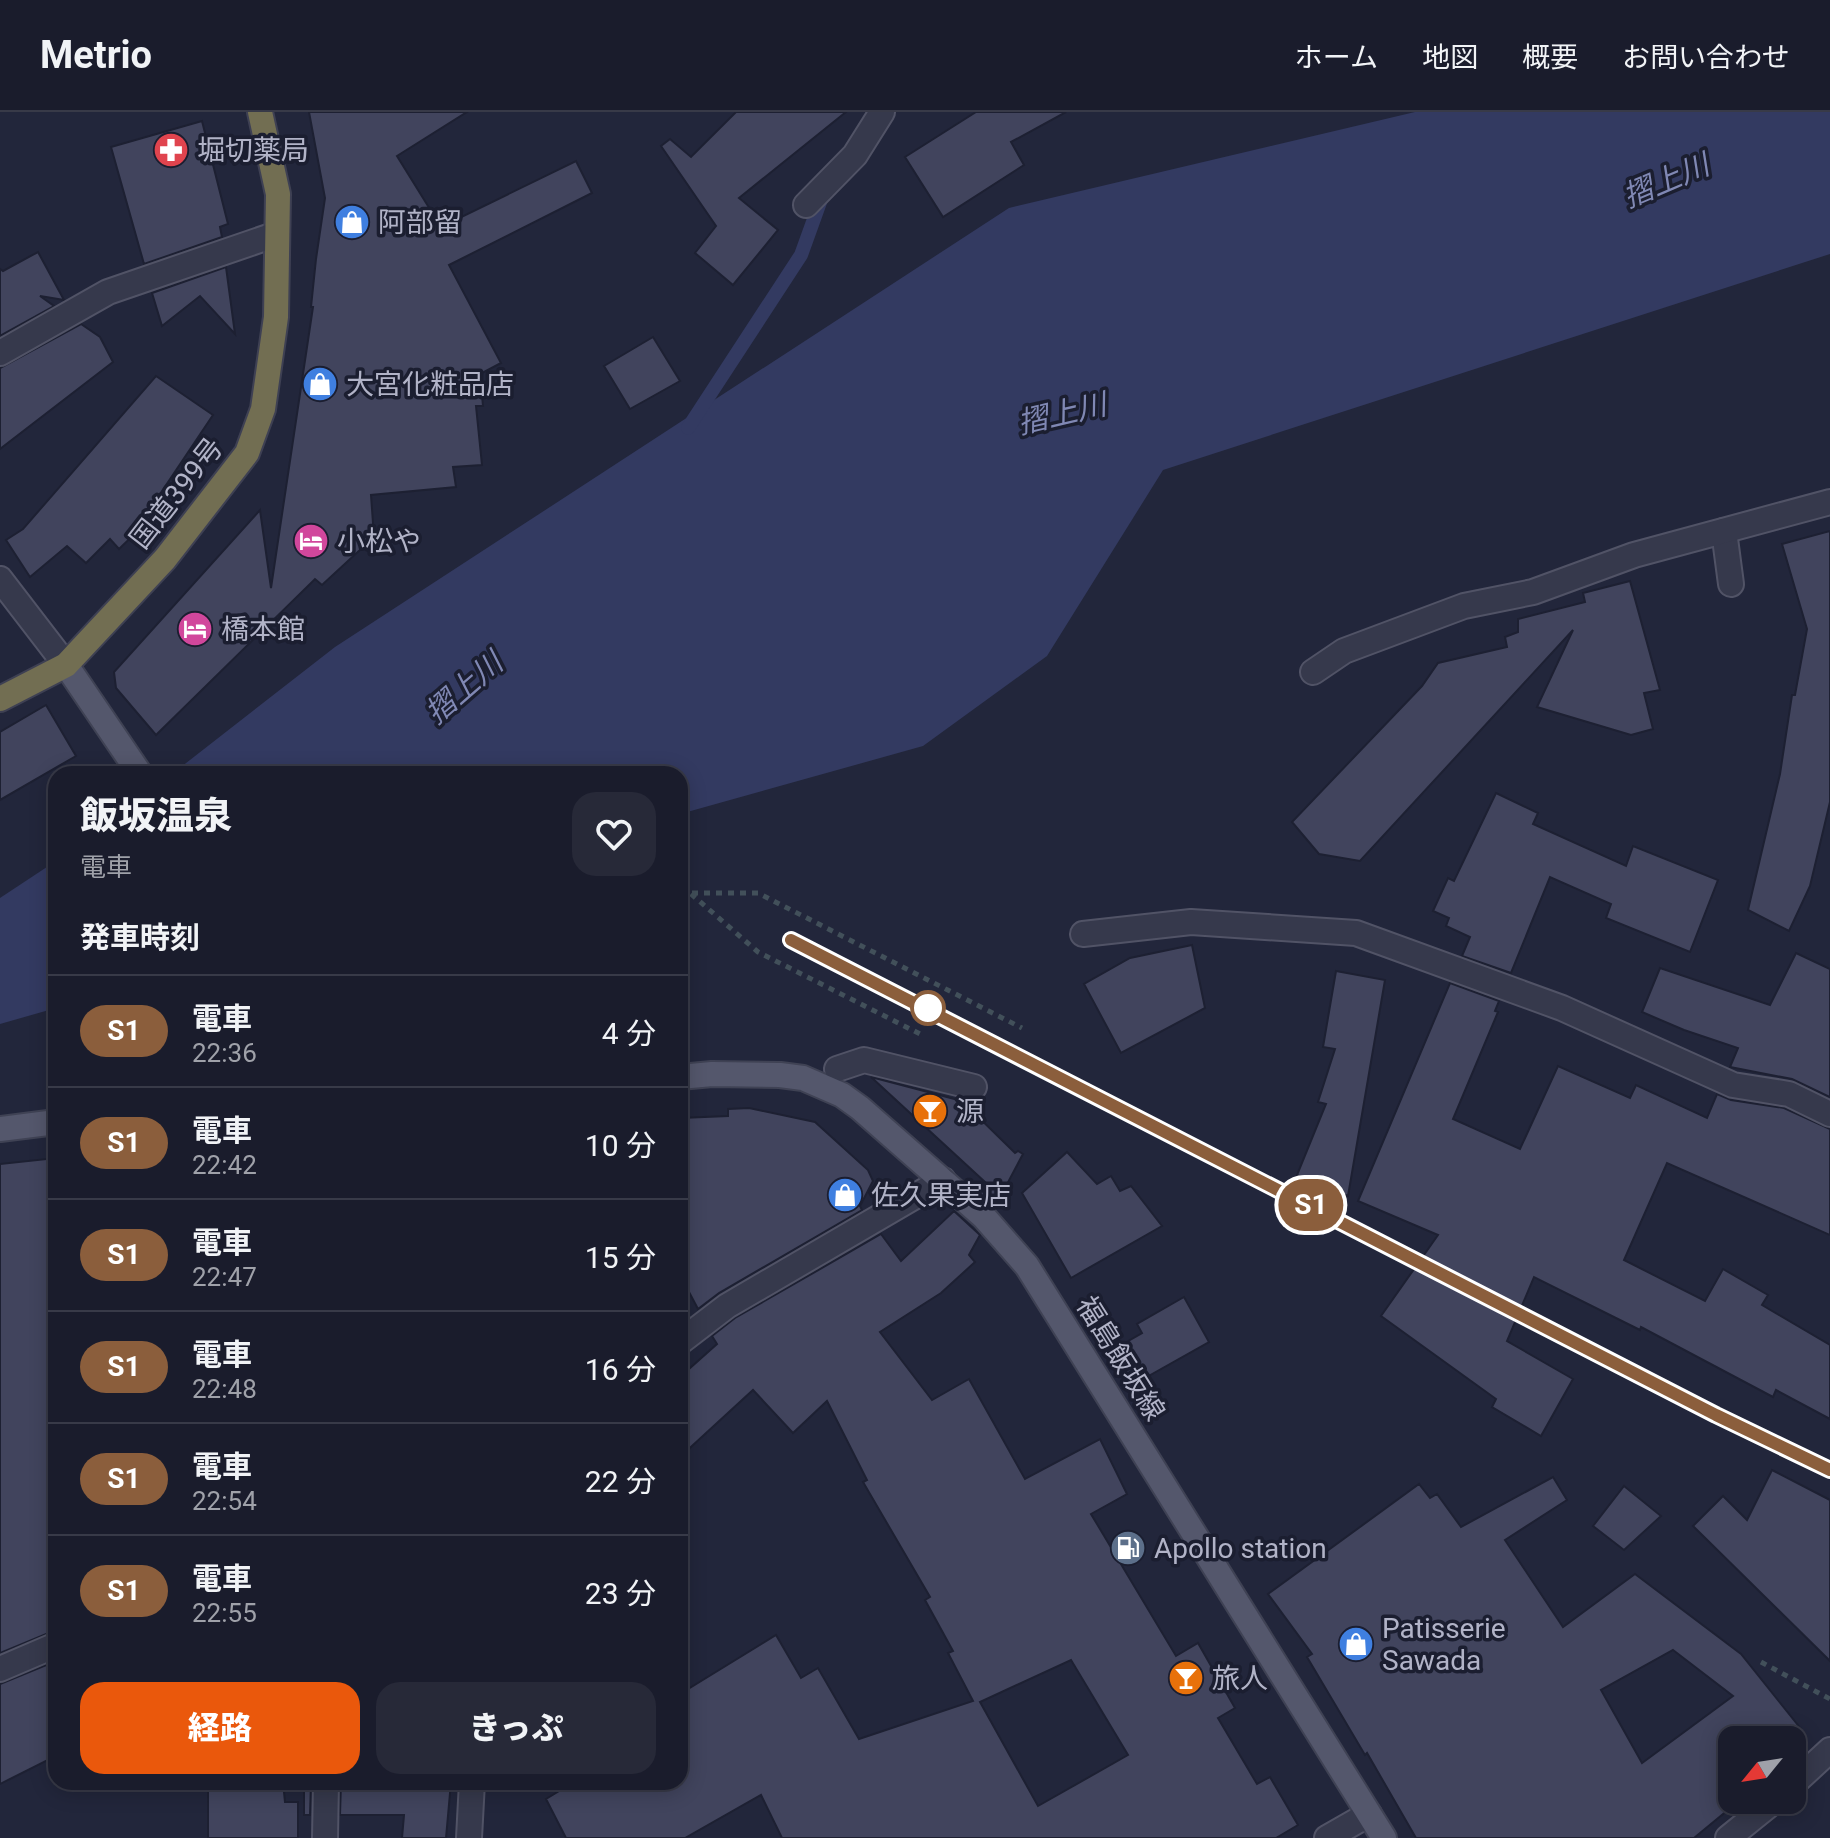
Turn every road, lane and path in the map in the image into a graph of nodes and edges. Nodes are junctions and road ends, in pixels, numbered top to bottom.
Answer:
1 (260, 112) edge
2 (882, 112) edge
3 (806, 205) dead end
4 (277, 234) junction
5 (0, 353) edge
6 (1830, 502) edge
7 (1724, 531) junction
8 (0, 579) edge
9 (1731, 584) dead end
10 (66, 665) junction
11 (1313, 672) dead end
12 (0, 699) edge
13 (135, 766) edge
14 (690, 893) joint
15 (1083, 934) dead end
16 (1022, 1028) dead end
17 (933, 1041) dead end
18 (837, 1069) dead end
19 (688, 1076) edge
20 (974, 1087) dead end
21 (1830, 1114) edge
22 (48, 1123) edge
23 (0, 1129) edge
24 (943, 1180) junction
25 (688, 1336) edge
26 (48, 1648) edge
27 (1761, 1662) dead end
28 (0, 1669) edge
29 (1830, 1699) edge
30 (1830, 1750) edge
31 (1806, 1772) edge
32 (326, 1790) edge
33 (472, 1790) edge
34 (1369, 1814) junction
35 (1758, 1814) edge
36 (325, 1838) edge
37 (469, 1838) edge
38 (1327, 1838) edge
39 (1384, 1838) edge
40 (1728, 1838) edge

1 - 4 highway, 国道399号
2 - 3 street
4 - 5 street
4 - 10 highway, 国道399号
6 - 7 street
7 - 9 street
7 - 11 street
8 - 10 street
10 - 12 highway, 国道399号
10 - 13 main road
14 - 16 path
14 - 17 path
15 - 21 street
18 - 20 street
19 - 24 main road, 福島飯坂線
22 - 23 main road
24 - 25 street
24 - 34 main road, 福島飯坂線
26 - 28 street
27 - 29 path
30 - 31 street
32 - 36 street
33 - 37 street
34 - 38 street
34 - 39 main road, 福島飯坂線
35 - 40 street

